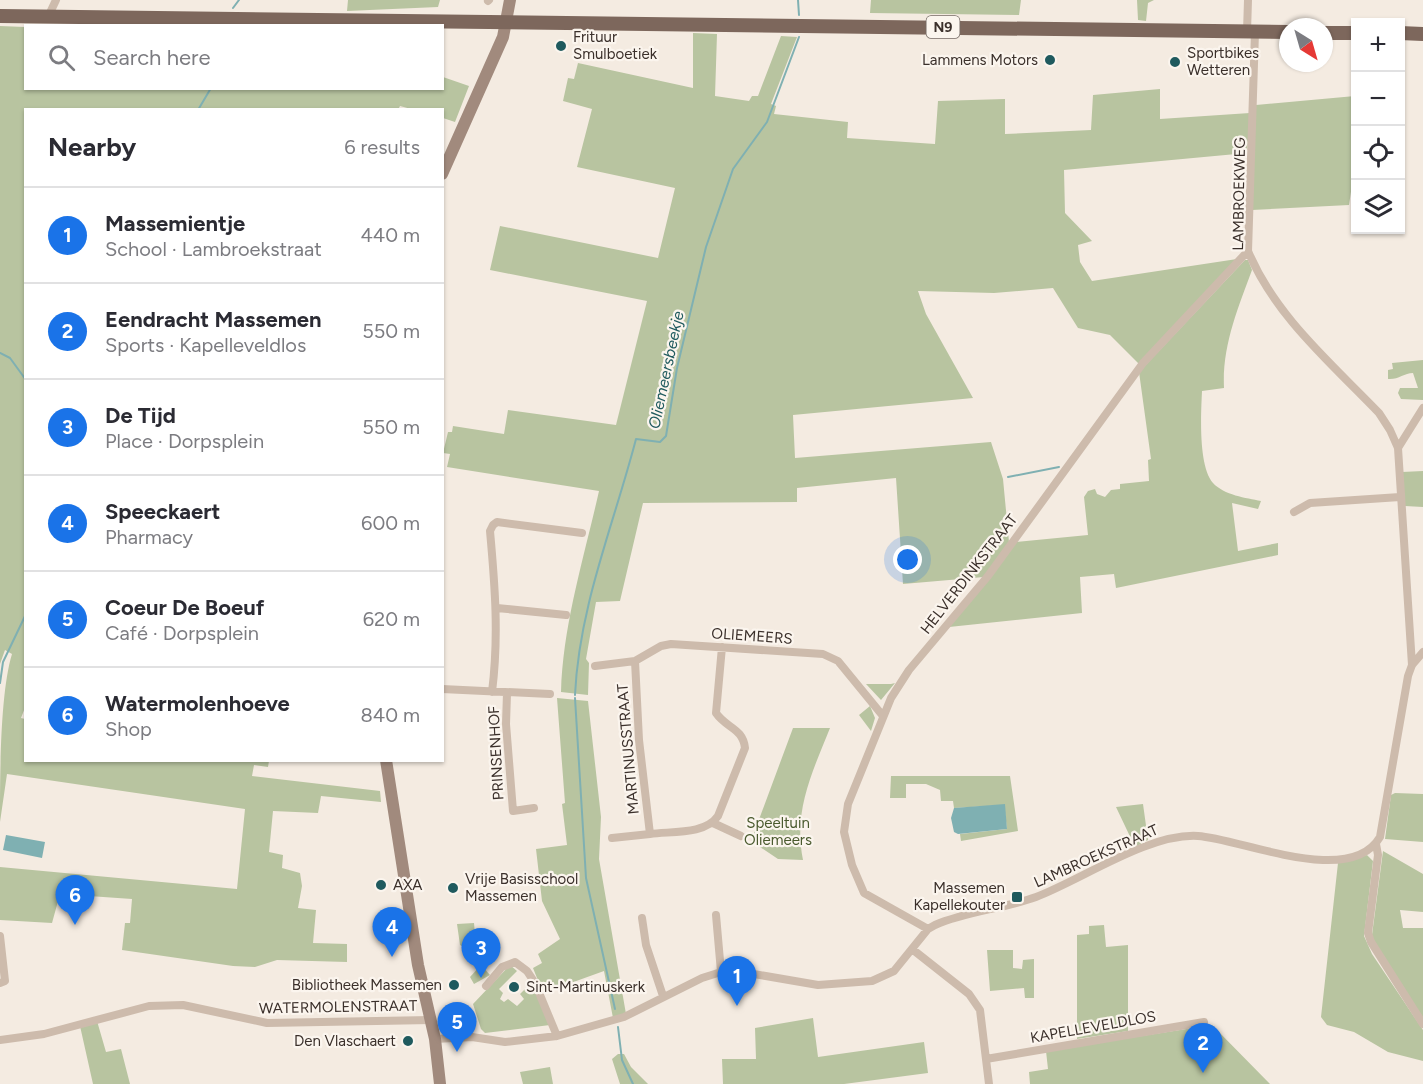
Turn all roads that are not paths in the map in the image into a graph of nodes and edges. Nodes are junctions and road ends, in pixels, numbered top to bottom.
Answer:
1 (56, 0) edge
2 (510, 0) edge
3 (1248, 0) edge
4 (0, 16) edge
5 (48, 17) junction
6 (507, 22) junction
7 (1251, 32) junction
8 (1279, 32) edge
9 (1333, 33) edge
10 (1351, 33) edge
11 (1405, 33) edge
12 (1423, 34) edge
13 (444, 170) edge
14 (1248, 251) junction
15 (1423, 408) edge
16 (1398, 448) junction
17 (1400, 497) junction
18 (1294, 512) dead end
19 (582, 533) dead end
20 (497, 608) junction
21 (566, 615) dead end
22 (722, 647) junction
23 (1423, 652) edge
24 (635, 661) junction
25 (1412, 665) junction
26 (595, 666) dead end
27 (444, 689) edge
28 (492, 692) junction
29 (507, 693) junction
30 (550, 694) dead end
31 (883, 716) junction
32 (386, 762) edge
33 (534, 808) dead end
34 (713, 823) junction
35 (650, 834) junction
36 (741, 836) dead end
37 (612, 838) dead end
38 (1376, 844) junction
39 (717, 915) dead end
40 (642, 918) dead end
41 (928, 929) junction
42 (0, 936) edge
43 (912, 950) junction
44 (722, 972) junction
45 (0, 983) edge
46 (486, 986) dead end
47 (663, 996) junction
48 (431, 1020) junction
49 (1204, 1022) dead end
50 (1423, 1024) edge
51 (557, 1036) junction
52 (435, 1039) junction
53 (0, 1040) edge
54 (986, 1059) junction
55 (440, 1084) edge
56 (989, 1084) edge

1 - 5 street
2 - 6 main road
3 - 7 street, LAMBROEKWEG
4 - 5 main road, N9
5 - 6 main road, N9
6 - 7 main road, N9
6 - 13 main road
7 - 8 main road, N9
7 - 14 street, LAMBROEKWEG
9 - 10 main road
11 - 12 main road
14 - 16 street, LAMBROEKWEG
14 - 31 street, HELVERDINKSTRAAT
15 - 16 street
16 - 17 street, LAMBROEKWEG
17 - 18 street
17 - 25 street, LAMBROEKWEG
19 - 20 street, PRINSENHOF
20 - 21 street
20 - 28 street, PRINSENHOF
22 - 24 street, OLIEMEERS
22 - 31 street, OLIEMEERS
22 - 34 street
23 - 25 street
24 - 26 street, OLIEMEERS
24 - 35 street, MARTINUSSTRAAT
25 - 38 street
27 - 28 street, PRINSENHOF
28 - 29 street, PRINSENHOF
29 - 30 street, PRINSENHOF
29 - 33 street, PRINSENHOF
31 - 41 street, HELVERDINKSTRAAT
32 - 48 main road
34 - 35 street, MARTINUSSTRAAT
34 - 36 street
35 - 37 street, MARTINUSSTRAAT
38 - 41 street, LAMBROEKSTRAAT
38 - 50 street
39 - 44 street
40 - 47 street
41 - 43 street
42 - 45 street
43 - 44 street
43 - 54 street
44 - 47 street
46 - 51 street
47 - 51 street
48 - 52 main road
48 - 53 street, WATERMOLENSTRAAT
49 - 54 street, KAPELLEVELDLOS
51 - 52 street
52 - 55 main road
54 - 56 street

